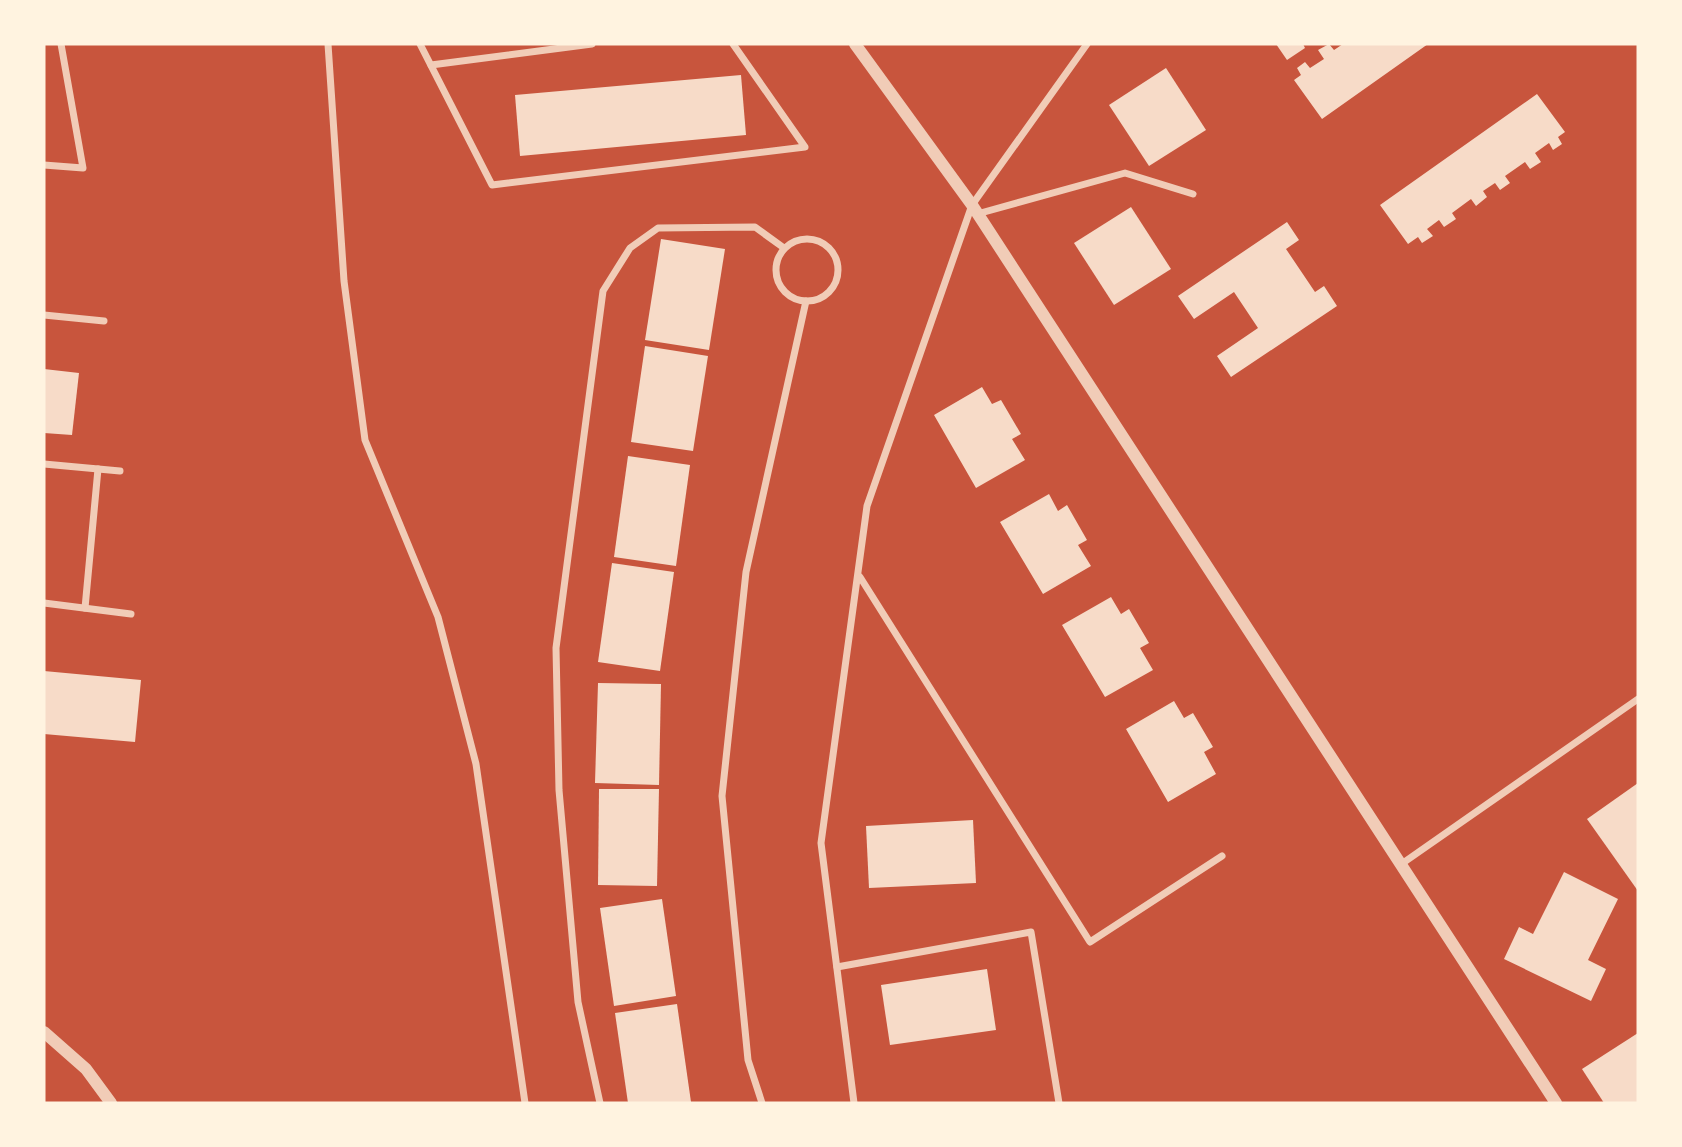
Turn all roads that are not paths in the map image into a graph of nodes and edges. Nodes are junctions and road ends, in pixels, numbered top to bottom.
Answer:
1 (61, 44) edge
2 (328, 44) edge
3 (420, 44) edge
4 (592, 44) edge
5 (733, 44) edge
6 (855, 44) edge
7 (1085, 44) edge
8 (431, 65) junction
9 (44, 164) edge
10 (1193, 194) dead end
11 (974, 210) junction
12 (784, 248) junction
13 (806, 301) junction
14 (44, 315) edge
15 (104, 321) dead end
16 (44, 464) edge
17 (98, 469) junction
18 (120, 471) dead end
19 (860, 576) junction
20 (44, 603) edge
21 (85, 608) junction
22 (131, 614) dead end
23 (1638, 699) edge
24 (1222, 856) dead end
25 (1399, 866) junction
26 (836, 967) junction
27 (44, 1032) edge
28 (111, 1103) edge
29 (525, 1103) edge
30 (600, 1103) edge
31 (762, 1103) edge
32 (854, 1103) edge
33 (1059, 1103) edge
34 (1556, 1103) edge

1 - 9 street
2 - 29 street
3 - 8 street
4 - 8 street
5 - 8 street
6 - 11 street
7 - 11 street
10 - 11 street
11 - 19 street
11 - 25 street
12 - 13 street
12 - 13 street
12 - 30 street
13 - 31 street
14 - 15 street
16 - 17 street
17 - 18 street
17 - 21 street
19 - 24 street
19 - 26 street
20 - 21 street
21 - 22 street
23 - 25 street
25 - 34 street
26 - 32 street
26 - 33 street
27 - 28 street

